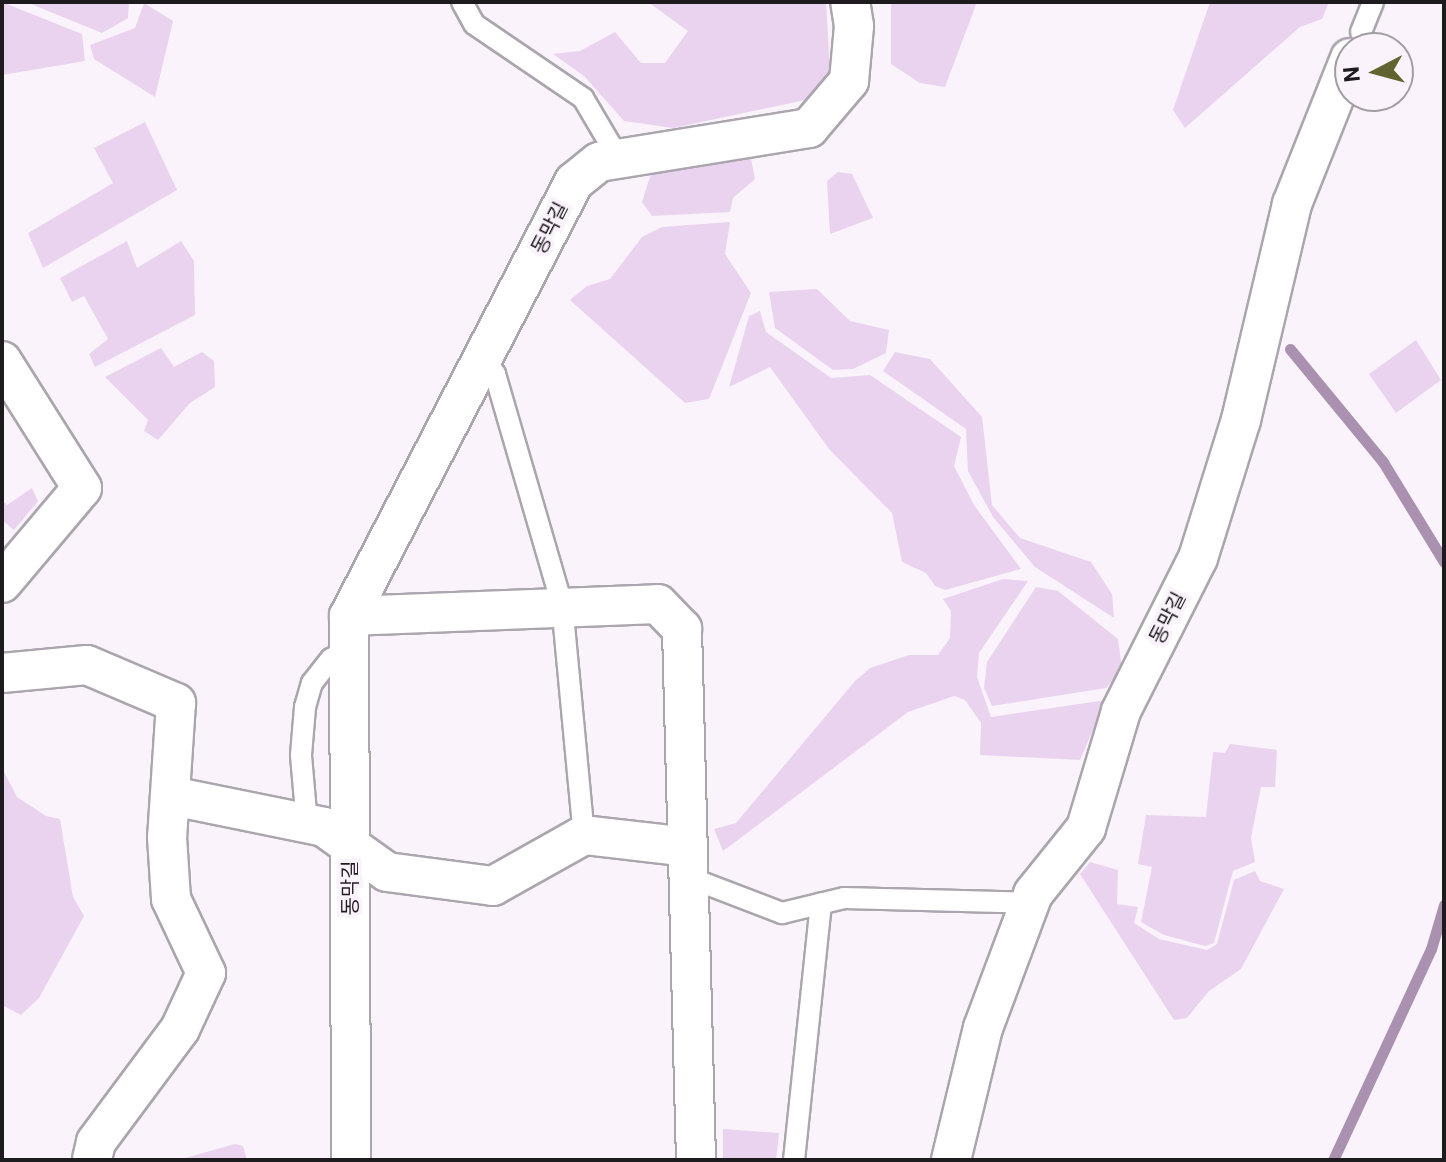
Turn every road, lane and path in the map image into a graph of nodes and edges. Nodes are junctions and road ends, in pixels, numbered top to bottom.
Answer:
1 (462, 2) edge
2 (850, 2) edge
3 (1334, 98) edge
4 (619, 159) junction
5 (483, 358) junction
6 (2, 361) edge
7 (2, 583) edge
8 (562, 604) junction
9 (349, 632) junction
10 (2, 673) edge
11 (172, 796) junction
12 (327, 832) junction
13 (584, 835) junction
14 (688, 862) junction
15 (821, 903) junction
16 (1030, 903) junction
17 (92, 1160) edge
18 (351, 1160) edge
19 (696, 1160) edge
20 (794, 1160) edge
21 (951, 1160) edge

1 - 4 lane
2 - 4 street, 동막길
3 - 16 street, 동막길
4 - 5 street, 동막길
5 - 8 lane
5 - 9 street, 동막길
6 - 7 street
8 - 9 street
8 - 13 lane
8 - 14 street
9 - 12 street, 동막길
10 - 11 street
11 - 12 street
11 - 17 street
12 - 13 street
12 - 18 street, 동막길
13 - 14 street
14 - 15 lane
14 - 19 street
15 - 16 lane
15 - 20 lane
16 - 21 street, 동막길

